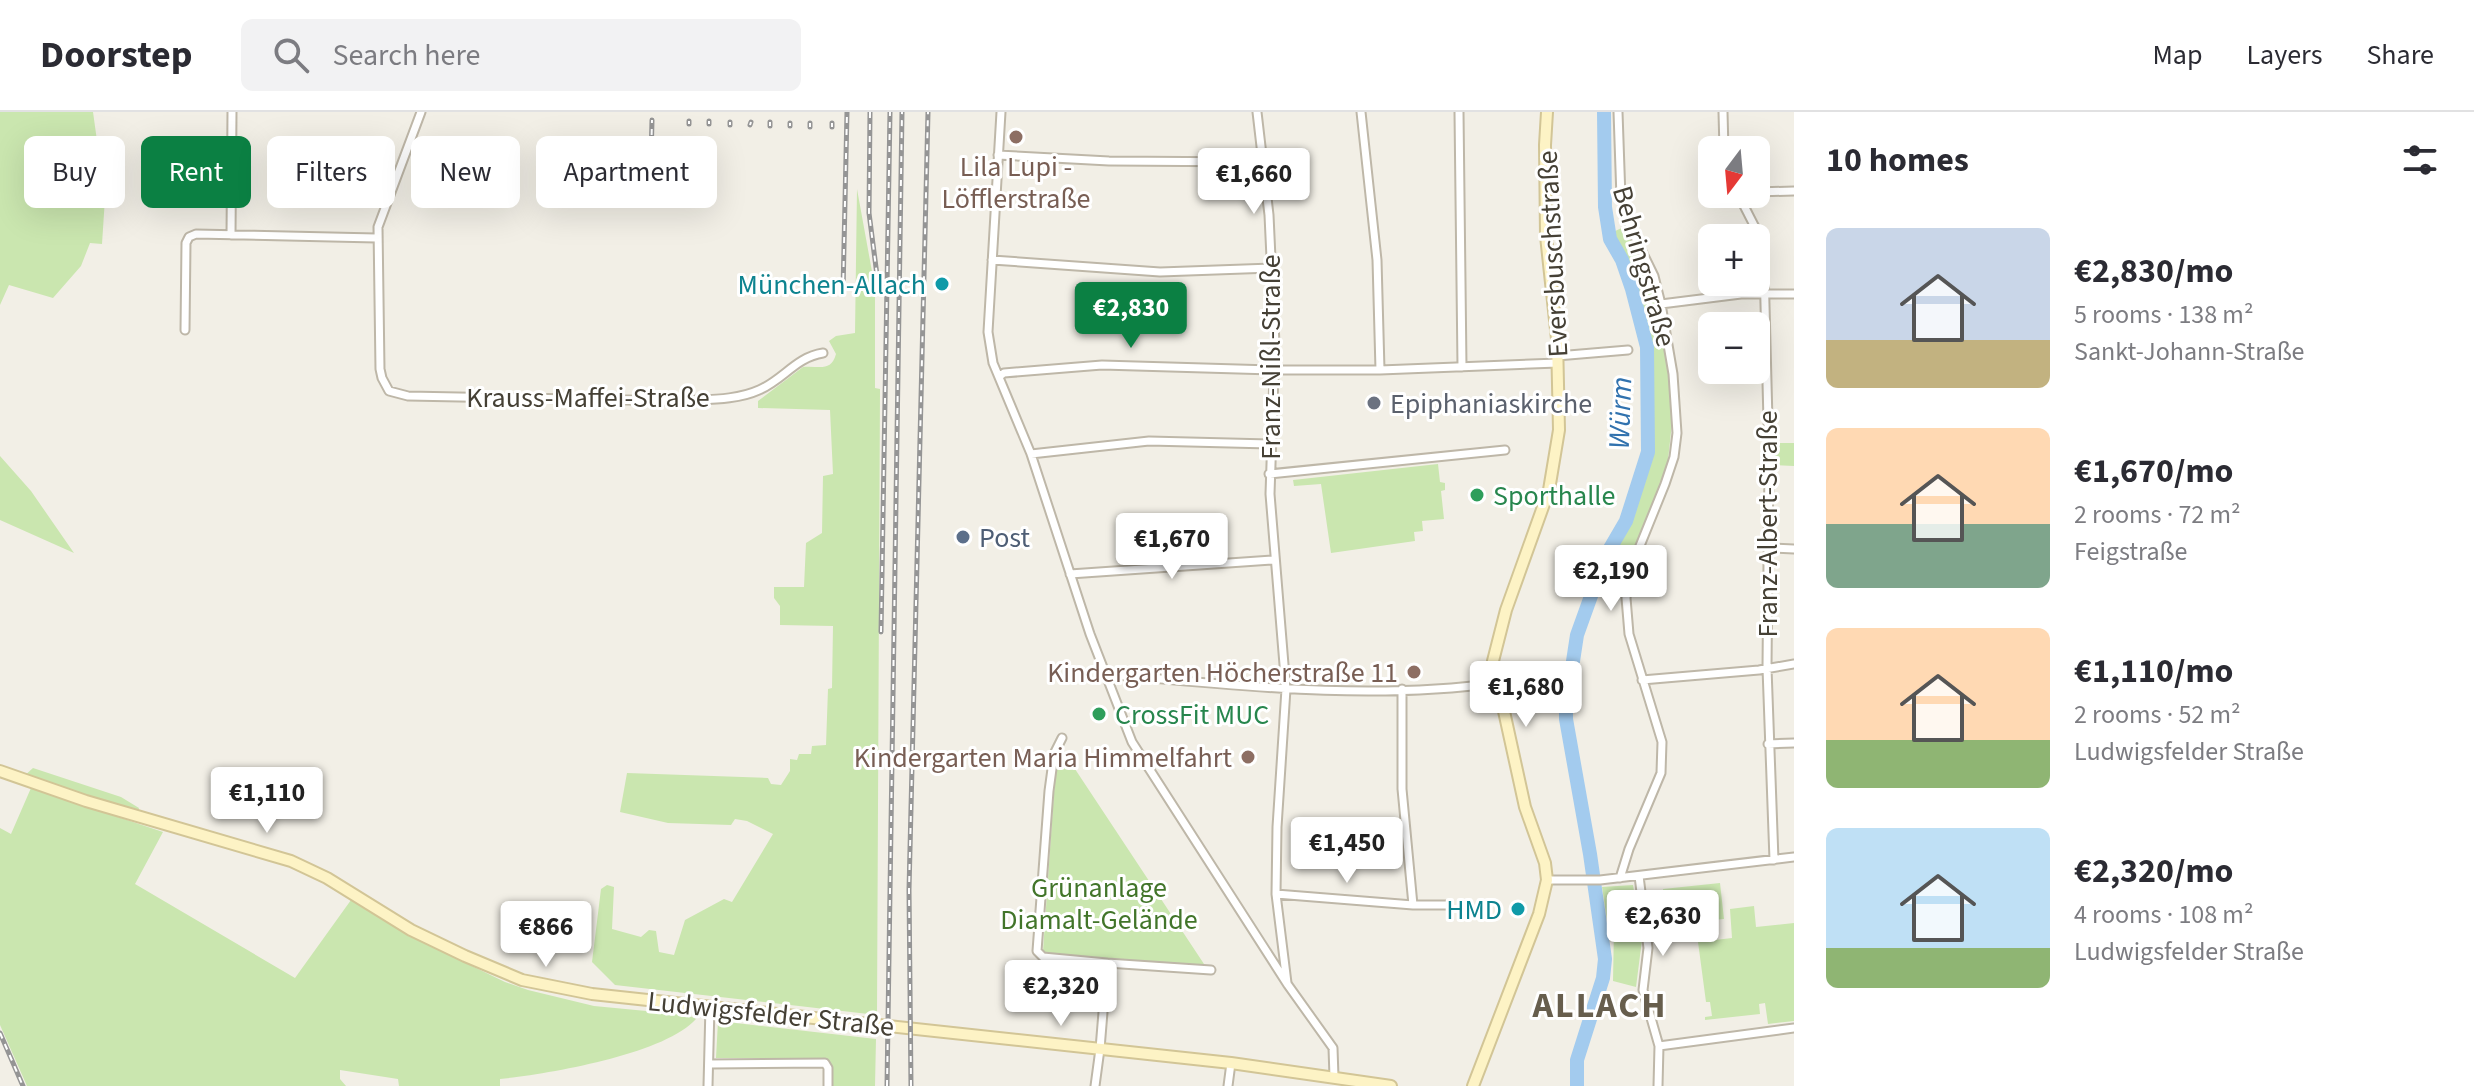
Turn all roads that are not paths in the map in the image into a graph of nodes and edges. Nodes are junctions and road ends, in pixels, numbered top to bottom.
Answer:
1 (232, 112) edge
2 (421, 112) edge
3 (1001, 112) edge
4 (1257, 112) edge
5 (1361, 112) edge
6 (1459, 112) edge
7 (1547, 112) edge
8 (1618, 112) edge
9 (1723, 112) edge
10 (1724, 136) edge
11 (998, 155) junction
12 (1262, 162) junction
13 (1794, 191) edge
14 (1770, 192) edge
15 (231, 235) junction
16 (376, 238) junction
17 (992, 260) junction
18 (1272, 268) junction
19 (1770, 293) edge
20 (1794, 294) edge
21 (1720, 296) edge
22 (1764, 296) edge
23 (1661, 304) junction
24 (185, 330) dead end
25 (1628, 350) dead end
26 (823, 353) dead end
27 (1558, 359) junction
28 (1462, 367) junction
29 (1275, 370) junction
30 (1380, 370) junction
31 (1000, 376) junction
32 (1270, 444) junction
33 (1505, 450) dead end
34 (1031, 454) junction
35 (1269, 474) junction
36 (1769, 548) junction
37 (1794, 549) edge
38 (1273, 560) junction
39 (1070, 574) junction
40 (1794, 664) edge
41 (1767, 668) junction
42 (1105, 674) junction
43 (1642, 680) junction
44 (1497, 683) junction
45 (1286, 689) junction
46 (1402, 689) junction
47 (1062, 738) dead end
48 (1794, 743) edge
49 (1768, 744) junction
50 (0, 771) edge
51 (1794, 857) edge
52 (1774, 860) junction
53 (1639, 876) junction
54 (1620, 878) junction
55 (1547, 880) junction
56 (1276, 894) junction
57 (1413, 905) junction
58 (1446, 905) dead end
59 (1107, 963) junction
60 (1211, 970) dead end
61 (1288, 985) junction
62 (710, 1006) junction
63 (1794, 1028) edge
64 (1659, 1046) junction
65 (1100, 1049) junction
66 (1231, 1063) junction
67 (710, 1064) junction
68 (1334, 1077) junction
69 (708, 1086) edge
70 (828, 1086) edge
71 (1095, 1086) edge
72 (1228, 1086) edge
73 (1391, 1086) edge
74 (1473, 1086) edge
75 (1658, 1086) edge

1 - 15 street
2 - 16 street
3 - 11 street
4 - 12 street, Franz-Nißl-Straße
5 - 30 street
6 - 28 street
7 - 27 street, Eversbuschstraße
8 - 23 street, Behringstraße
9 - 10 street
11 - 12 street
11 - 17 street
12 - 18 street, Franz-Nißl-Straße
13 - 14 street
15 - 16 street
15 - 24 street
16 - 26 street, Krauss-Maffei-Straße
17 - 18 street
17 - 31 street
18 - 29 street, Franz-Nißl-Straße
19 - 20 street
21 - 23 street
22 - 36 street, Franz-Albert-Straße
23 - 43 street, Behringstraße
25 - 27 street
27 - 28 street
27 - 44 street, Eversbuschstraße
28 - 30 street
29 - 30 street
29 - 31 street
29 - 32 street, Franz-Nißl-Straße
31 - 34 street
32 - 34 street
32 - 35 street, Franz-Nißl-Straße
33 - 35 street
34 - 39 street
35 - 38 street, Franz-Nißl-Straße
36 - 37 street
36 - 41 street, Franz-Albert-Straße
38 - 39 street
38 - 45 street, Franz-Nißl-Straße
39 - 42 street
40 - 41 street
41 - 43 street
41 - 49 street, Franz-Albert-Straße
42 - 45 street
42 - 61 street
43 - 54 street, Behringstraße
44 - 46 street
44 - 55 street, Eversbuschstraße
45 - 46 street
45 - 56 street, Franz-Nißl-Straße
46 - 57 street
47 - 59 street
48 - 49 street
49 - 52 street, Franz-Albert-Straße
50 - 62 street, Ludwigsfelder Straße
51 - 52 street
52 - 53 street
53 - 54 street
53 - 64 street
54 - 55 street
55 - 74 street, Eversbuschstraße
56 - 57 street
56 - 61 street, Franz-Nißl-Straße
57 - 58 street
59 - 60 street
59 - 65 street
61 - 68 street
62 - 65 street, Ludwigsfelder Straße
62 - 67 street
63 - 64 street
64 - 75 street
65 - 66 street, Ludwigsfelder Straße
65 - 71 street
66 - 68 street, Ludwigsfelder Straße
66 - 72 street
67 - 69 street
67 - 70 street
68 - 73 street, Ludwigsfelder Straße

